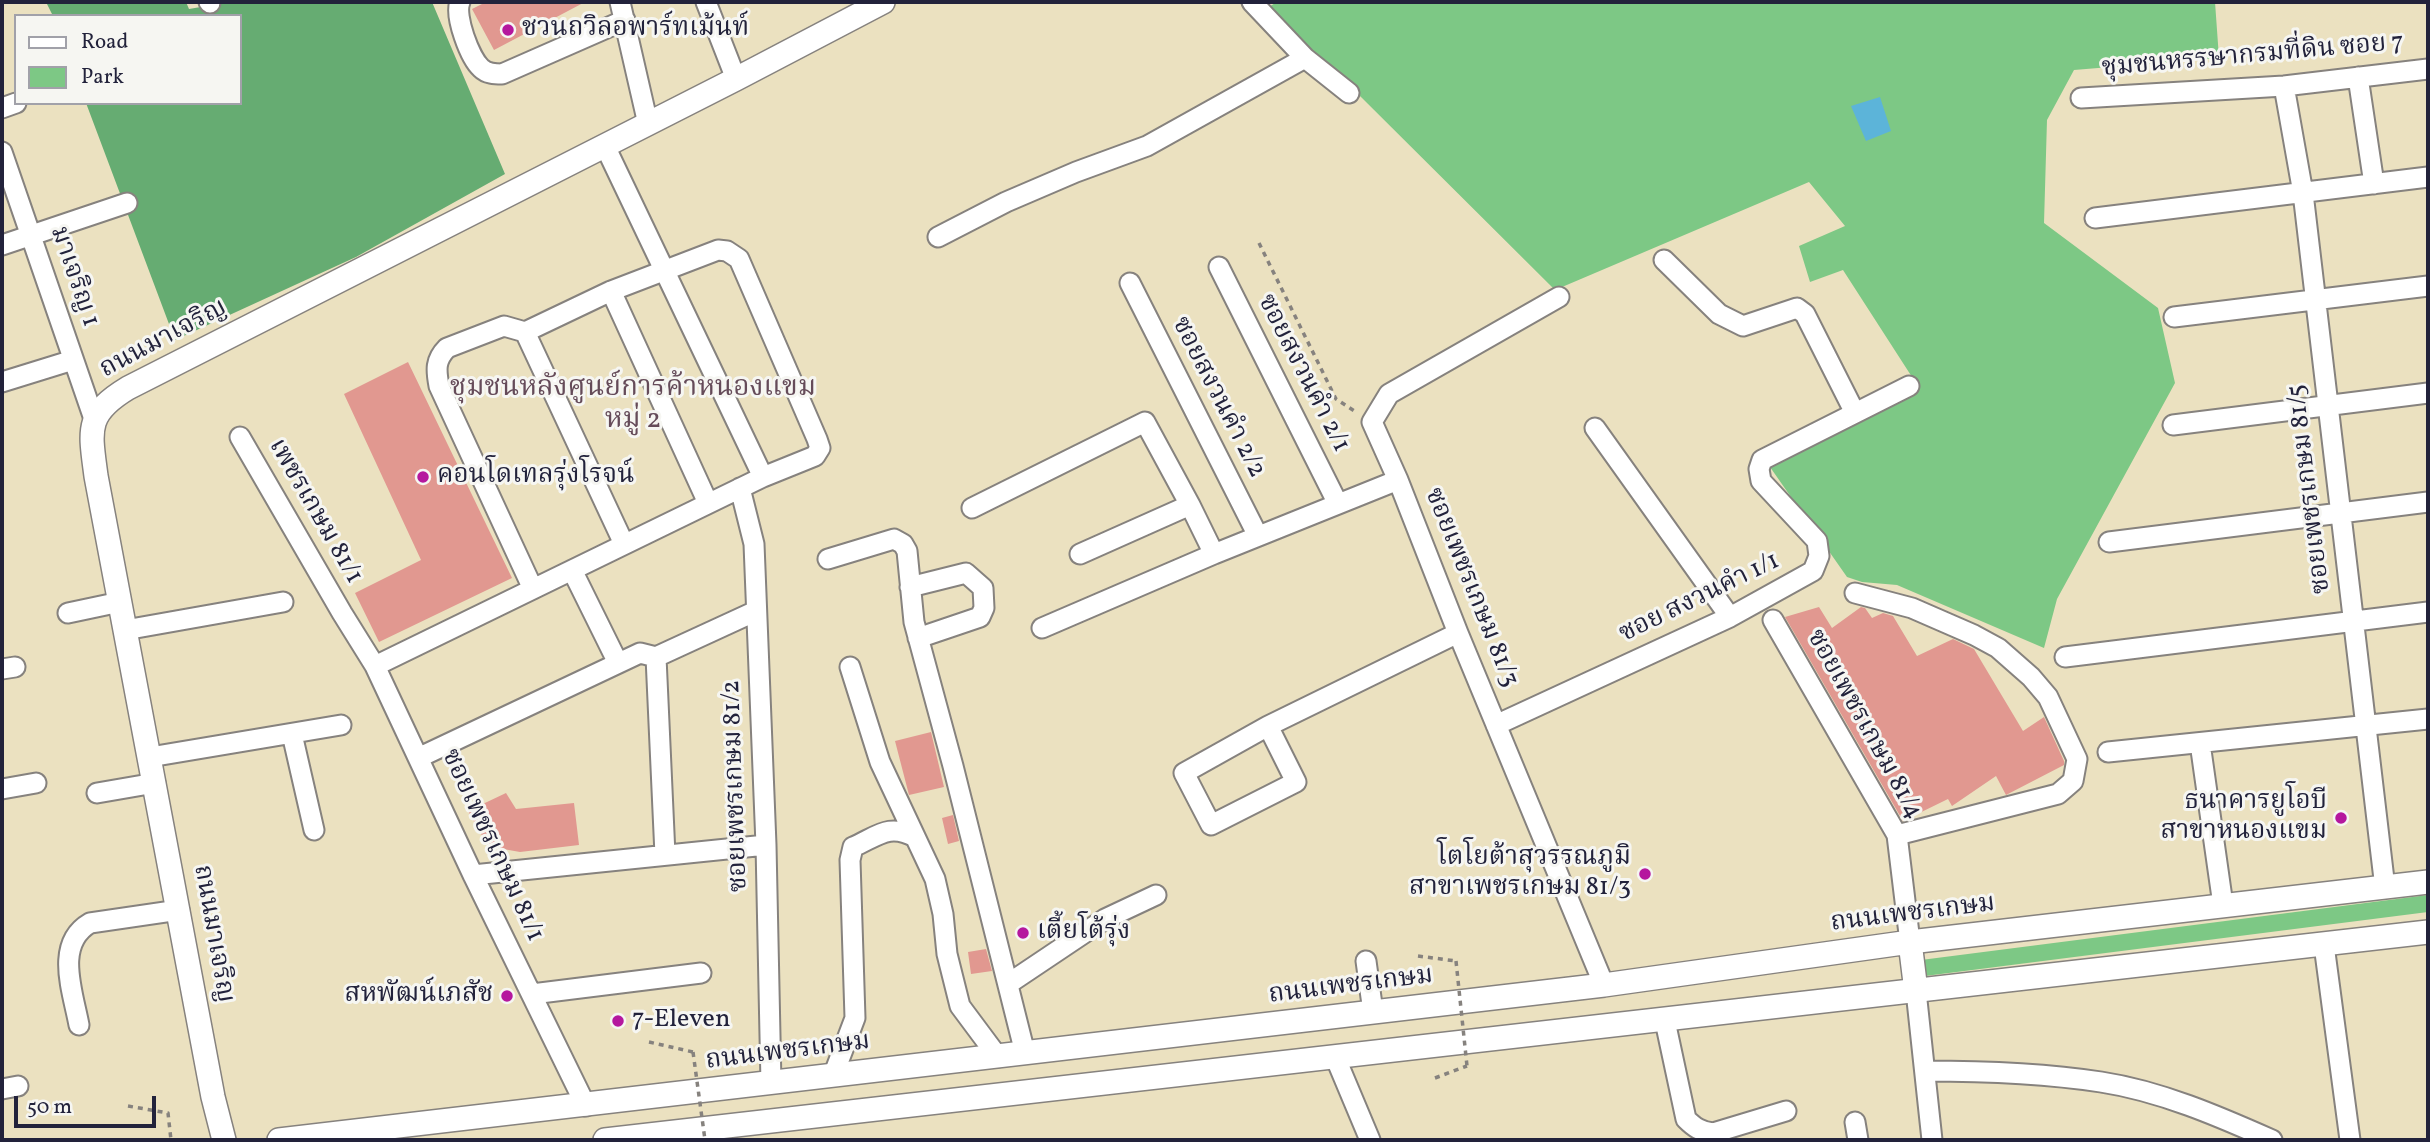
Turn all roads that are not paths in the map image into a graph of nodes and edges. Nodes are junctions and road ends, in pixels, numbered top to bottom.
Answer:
1 (460, 2) edge
2 (609, 2) edge
3 (706, 2) edge
4 (883, 2) edge
5 (1252, 2) edge
6 (621, 15) edge
7 (1305, 58) junction
8 (2428, 69) edge
9 (2358, 77) junction
10 (736, 79) junction
11 (2284, 86) junction
12 (1349, 93) dead end
13 (2081, 98) dead end
14 (649, 124) junction
15 (605, 146) junction
16 (2, 152) edge
17 (2428, 177) edge
18 (2374, 184) junction
19 (2303, 192) junction
20 (127, 203) dead end
21 (2095, 218) dead end
22 (30, 235) junction
23 (938, 237) dead end
24 (2, 245) edge
25 (1664, 260) dead end
26 (1219, 267) dead end
27 (663, 270) junction
28 (1130, 283) dead end
29 (2428, 286) edge
30 (611, 291) junction
31 (1559, 297) dead end
32 (2316, 300) junction
33 (2174, 317) dead end
34 (525, 332) junction
35 (74, 360) junction
36 (2, 383) edge
37 (1909, 386) dead end
38 (2428, 393) edge
39 (2328, 405) junction
40 (1855, 413) junction
41 (94, 419) junction
42 (2173, 425) dead end
43 (1595, 428) dead end
44 (240, 437) dead end
45 (762, 477) junction
46 (1398, 480) junction
47 (740, 488) junction
48 (2428, 502) edge
49 (708, 503) junction
50 (1338, 504) junction
51 (1190, 505) junction
52 (972, 508) dead end
53 (2340, 512) junction
54 (1258, 536) junction
55 (2109, 542) dead end
56 (624, 544) junction
57 (1080, 554) dead end
58 (1214, 554) junction
59 (828, 559) dead end
60 (572, 570) junction
61 (910, 587) junction
62 (533, 589) junction
63 (1855, 593) dead end
64 (120, 602) junction
65 (283, 602) dead end
66 (757, 611) junction
67 (2428, 612) edge
68 (68, 613) dead end
69 (342, 613) joint
70 (1730, 617) junction
71 (1773, 620) dead end
72 (2353, 620) junction
73 (1042, 628) dead end
74 (125, 630) junction
75 (1458, 634) junction
76 (918, 638) junction
77 (656, 657) junction
78 (2065, 657) dead end
79 (618, 663) junction
80 (375, 666) junction
81 (850, 667) dead end
82 (2428, 719) edge
83 (1496, 724) junction
84 (341, 725) dead end
85 (1268, 726) junction
86 (2366, 727) junction
87 (292, 734) junction
88 (2200, 743) junction
89 (2108, 752) dead end
90 (150, 757) junction
91 (420, 757) junction
92 (36, 783) dead end
93 (155, 783) junction
94 (2, 789) edge
95 (97, 793) dead end
96 (314, 830) dead end
97 (1897, 835) junction
98 (915, 837) junction
99 (766, 845) junction
100 (665, 855) junction
101 (473, 875) junction
102 (2428, 882) edge
103 (2385, 888) junction
104 (1156, 895) dead end
105 (2223, 905) junction
106 (179, 910) junction
107 (2428, 932) edge
108 (1910, 942) junction
109 (2324, 944) junction
110 (1366, 961) dead end
111 (701, 973) dead end
112 (1008, 984) junction
113 (1604, 985) junction
114 (1916, 992) junction
115 (532, 994) junction
116 (1373, 1012) junction
117 (1665, 1021) junction
118 (79, 1025) dead end
119 (1024, 1053) junction
120 (998, 1056) junction
121 (1336, 1059) junction
122 (1925, 1071) junction
123 (833, 1076) junction
124 (771, 1083) junction
125 (586, 1106) junction
126 (1786, 1111) dead end
127 (224, 1140) edge
128 (279, 1140) edge
129 (606, 1140) edge
130 (1370, 1140) edge
131 (1933, 1140) edge
132 (2272, 1140) edge
133 (2350, 1140) edge

1 - 6 street
2 - 6 street
3 - 10 street
4 - 10 main road, ถนนมาเจริญ
5 - 7 street
6 - 14 street
7 - 12 street
7 - 23 street
8 - 9 street, ชุมชนหรรษากรมที่ดิน ซอย 7
9 - 11 street, ชุมชนหรรษากรมที่ดิน ซอย 7
9 - 18 street
10 - 14 main road, ถนนมาเจริญ
11 - 13 street, ชุมชนหรรษากรมที่ดิน ซอย 7
11 - 19 street, ซอยเพชรเกษม 81/5
14 - 15 main road, ถนนมาเจริญ
15 - 27 street
15 - 41 main road, ถนนมาเจริญ
16 - 22 street, มาเจริญ 1
17 - 18 street
18 - 19 street
19 - 21 street
19 - 32 street, ซอยเพชรเกษม 81/5
20 - 22 street
22 - 24 street
22 - 35 street, มาเจริญ 1
25 - 40 street
26 - 50 street, ซอยสงวนคำ 2/1
27 - 30 street
27 - 45 street
27 - 45 street
28 - 54 street, ซอยสงวนคำ 2/2
29 - 32 street
30 - 34 street
30 - 49 street
31 - 46 street, ซอยเพชรเกษม 81/3
32 - 33 street
32 - 39 street, ซอยเพชรเกษม 81/5
34 - 56 street
34 - 62 street
35 - 36 street
35 - 41 street, มาเจริญ 1
37 - 40 street
38 - 39 street
39 - 42 street
39 - 53 street, ซอยเพชรเกษม 81/5
40 - 70 street, ซอย สงวนคำ 1/1
41 - 64 main road, ถนนมาเจริญ
43 - 70 street
44 - 69 street, เพชรเกษม 81/1
45 - 47 street
46 - 50 street
46 - 75 street, ซอยเพชรเกษม 81/3
47 - 49 street
47 - 66 street, ซอยเพชรเกษม 81/2
48 - 53 street
49 - 56 street
50 - 54 street
51 - 52 street
51 - 57 street
51 - 58 street
53 - 55 street
53 - 72 street, ซอยเพชรเกษม 81/5
54 - 58 street
56 - 60 street
58 - 73 street
59 - 61 street
60 - 62 street
60 - 79 street
61 - 76 street
61 - 76 street
62 - 80 street
63 - 97 street
64 - 68 street
64 - 74 main road, ถนนมาเจริญ
65 - 74 street
66 - 77 street
66 - 99 street, ซอยเพชรเกษม 81/2
67 - 72 street
69 - 80 street, ซอยเพชรเกษม 81/1
70 - 83 street, ซอย สงวนคำ 1/1
71 - 97 street, ซอยเพชรเกษม 81/4
72 - 78 street
72 - 86 street, ซอยเพชรเกษม 81/5
74 - 90 main road, ถนนมาเจริญ
75 - 83 street, ซอยเพชรเกษม 81/3
75 - 85 street
76 - 112 street
77 - 79 street
77 - 100 street
79 - 91 street
80 - 91 street, ซอยเพชรเกษม 81/1
81 - 98 street
82 - 86 street
83 - 113 street, ซอยเพชรเกษม 81/3
84 - 87 street
85 - 85 street
86 - 88 street
86 - 103 street, ซอยเพชรเกษม 81/5
87 - 90 street
87 - 96 street
88 - 89 street
88 - 105 street
90 - 93 main road, ถนนมาเจริญ
91 - 101 street, ซอยเพชรเกษม 81/1
92 - 94 street
93 - 95 street
93 - 106 main road, ถนนมาเจริญ
97 - 108 street, ซอยเพชรเกษม 81/4
98 - 120 street
98 - 123 street
99 - 100 street
99 - 124 street, ซอยเพชรเกษม 81/2
100 - 101 street
101 - 115 street, ซอยเพชรเกษม 81/1
102 - 103 main road, ถนนเพชรเกษม
103 - 105 main road, ถนนเพชรเกษม
104 - 112 street
105 - 108 main road, ถนนเพชรเกษม
106 - 118 street
106 - 127 main road, ถนนมาเจริญ
107 - 109 main road
108 - 113 main road, ถนนเพชรเกษม
108 - 114 main road
109 - 114 main road
109 - 133 street
110 - 116 street
111 - 115 street
112 - 119 street
113 - 116 main road, ถนนเพชรเกษม
114 - 117 main road
114 - 122 street
115 - 125 street, ซอยเพชรเกษม 81/1
116 - 119 main road, ถนนเพชรเกษม
117 - 121 main road
117 - 126 street
119 - 120 main road, ถนนเพชรเกษม
120 - 123 main road, ถนนเพชรเกษม
121 - 129 main road
121 - 130 street
122 - 131 street
122 - 132 street
123 - 124 main road, ถนนเพชรเกษม
124 - 125 main road, ถนนเพชรเกษม
125 - 128 main road, ถนนเพชรเกษม

